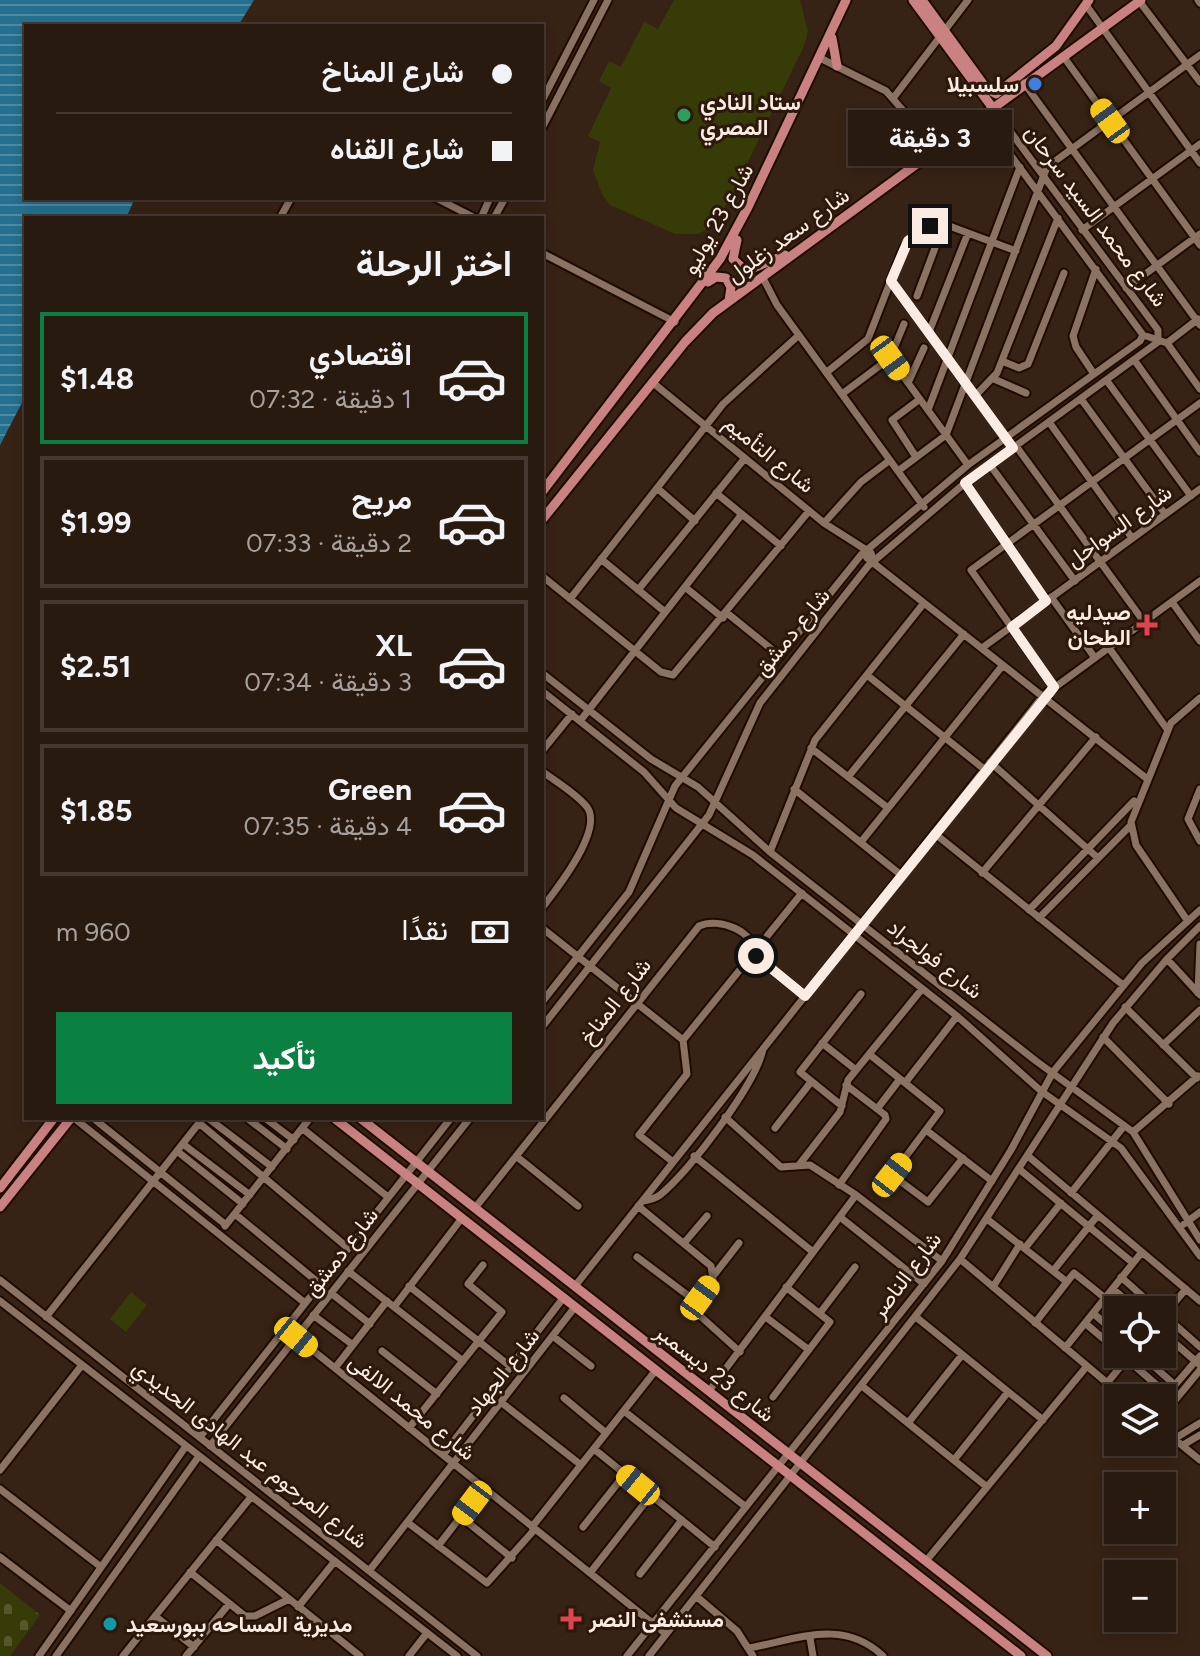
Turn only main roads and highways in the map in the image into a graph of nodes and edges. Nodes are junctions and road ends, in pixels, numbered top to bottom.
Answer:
1 (846, 0) edge
2 (853, 0) edge
3 (913, 0) edge
4 (922, 0) edge
5 (1140, 1) edge
6 (1087, 2) edge
7 (842, 11) junction
8 (1070, 28) junction
9 (833, 31) junction
10 (943, 36) junction
11 (1083, 40) junction
12 (837, 66) road end
13 (992, 107) junction
14 (743, 218) junction
15 (791, 255) junction
16 (695, 295) junction
17 (729, 301) junction
18 (544, 487) edge
19 (544, 517) edge
20 (52, 1120) edge
21 (70, 1120) edge
22 (337, 1120) edge
23 (375, 1122) edge
24 (25, 1155) junction
25 (35, 1163) junction
26 (0, 1188) edge
27 (0, 1207) edge
28 (630, 1329) junction
29 (621, 1342) junction
30 (1018, 1655) edge
31 (1047, 1656) edge

1 - 7 main road, شارع 23 يوليو
2 - 7 main road
3 - 10 main road, شارع محمد السيد سرحان
4 - 10 main road, شارع محمد السيد سرحان
5 - 11 main road, شارع سعد زغلول
6 - 8 main road
7 - 9 main road, شارع 23 يوليو
8 - 10 main road, شارع محمد السيد سرحان
8 - 11 main road
9 - 12 main road
9 - 14 main road, شارع 23 يوليو
10 - 13 main road, شارع محمد السيد سرحان
11 - 13 main road, شارع سعد زغلول
13 - 15 main road, شارع سعد زغلول
14 - 15 main road
14 - 16 main road, شارع 23 يوليو
15 - 17 main road, شارع سعد زغلول
16 - 17 main road
16 - 18 main road, شارع 23 يوليو
17 - 19 main road, شارع سعد زغلول
20 - 24 main road
21 - 25 main road
22 - 29 main road, شارع 23 ديسمبر
23 - 28 main road, شارع 23 ديسمبر
24 - 25 main road
24 - 26 main road
25 - 27 main road
28 - 29 main road
28 - 31 main road, شارع 23 ديسمبر
29 - 30 main road, شارع 23 ديسمبر

